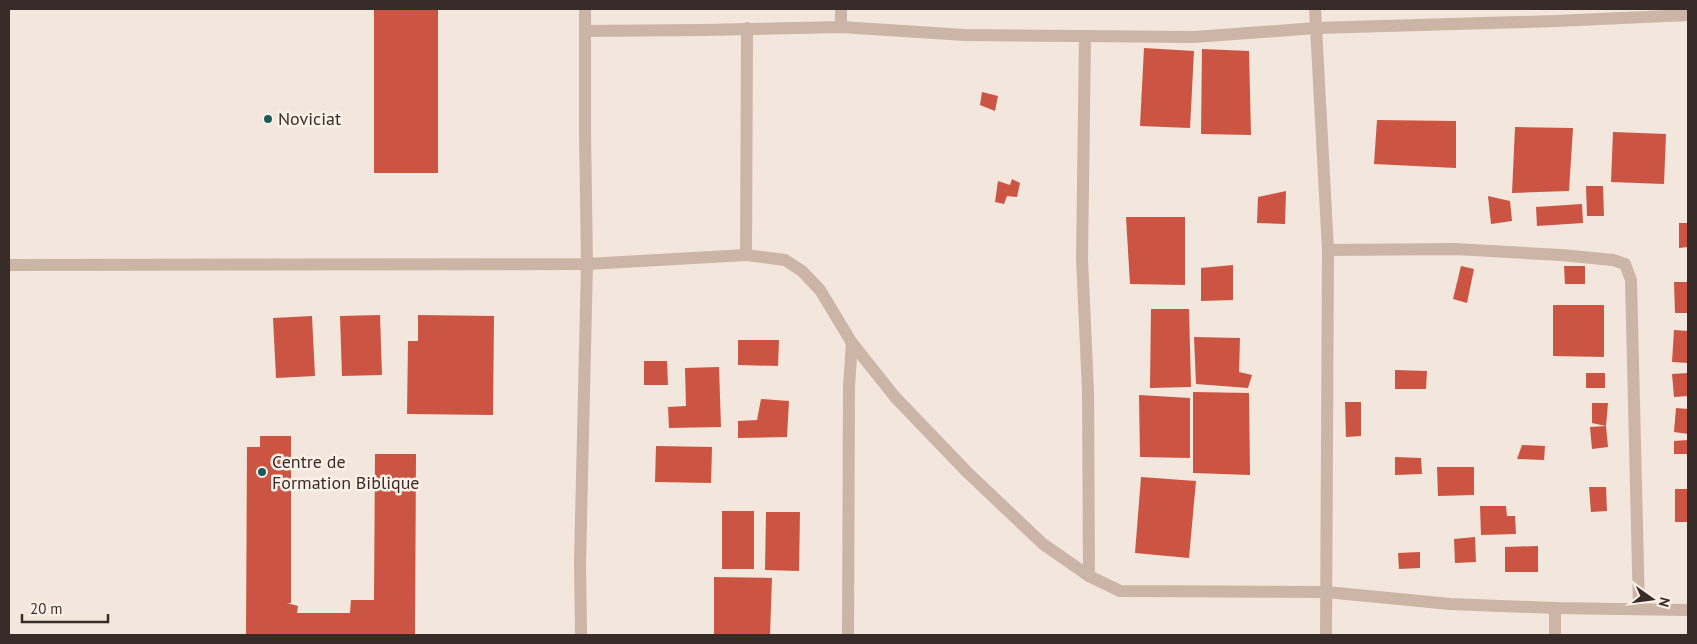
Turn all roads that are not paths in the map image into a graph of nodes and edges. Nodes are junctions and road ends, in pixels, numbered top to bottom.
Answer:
1 (585, 9) edge
2 (841, 9) edge
3 (1316, 9) edge
4 (1556, 15) edge
5 (1688, 15) edge
6 (841, 26) junction
7 (747, 28) junction
8 (1316, 28) junction
9 (585, 31) junction
10 (1085, 36) junction
11 (1328, 250) junction
12 (746, 255) junction
13 (586, 264) junction
14 (9, 265) edge
15 (852, 343) junction
16 (1090, 576) junction
17 (1326, 592) junction
18 (1555, 608) junction
19 (1639, 609) junction
20 (1688, 610) edge
21 (581, 635) edge
22 (848, 635) edge
23 (1326, 635) edge
24 (1555, 635) edge

1 - 9 street
2 - 6 street
3 - 8 street
4 - 5 street
4 - 8 street
6 - 7 street
6 - 10 street
7 - 9 street
7 - 12 street
8 - 10 street
8 - 11 street
9 - 13 street
10 - 16 street
11 - 17 street
11 - 19 street
12 - 13 street
12 - 15 street
13 - 14 street
13 - 21 street
15 - 16 street
15 - 22 street
16 - 17 street
17 - 18 street
17 - 23 street
18 - 19 street
18 - 24 street
19 - 20 street

